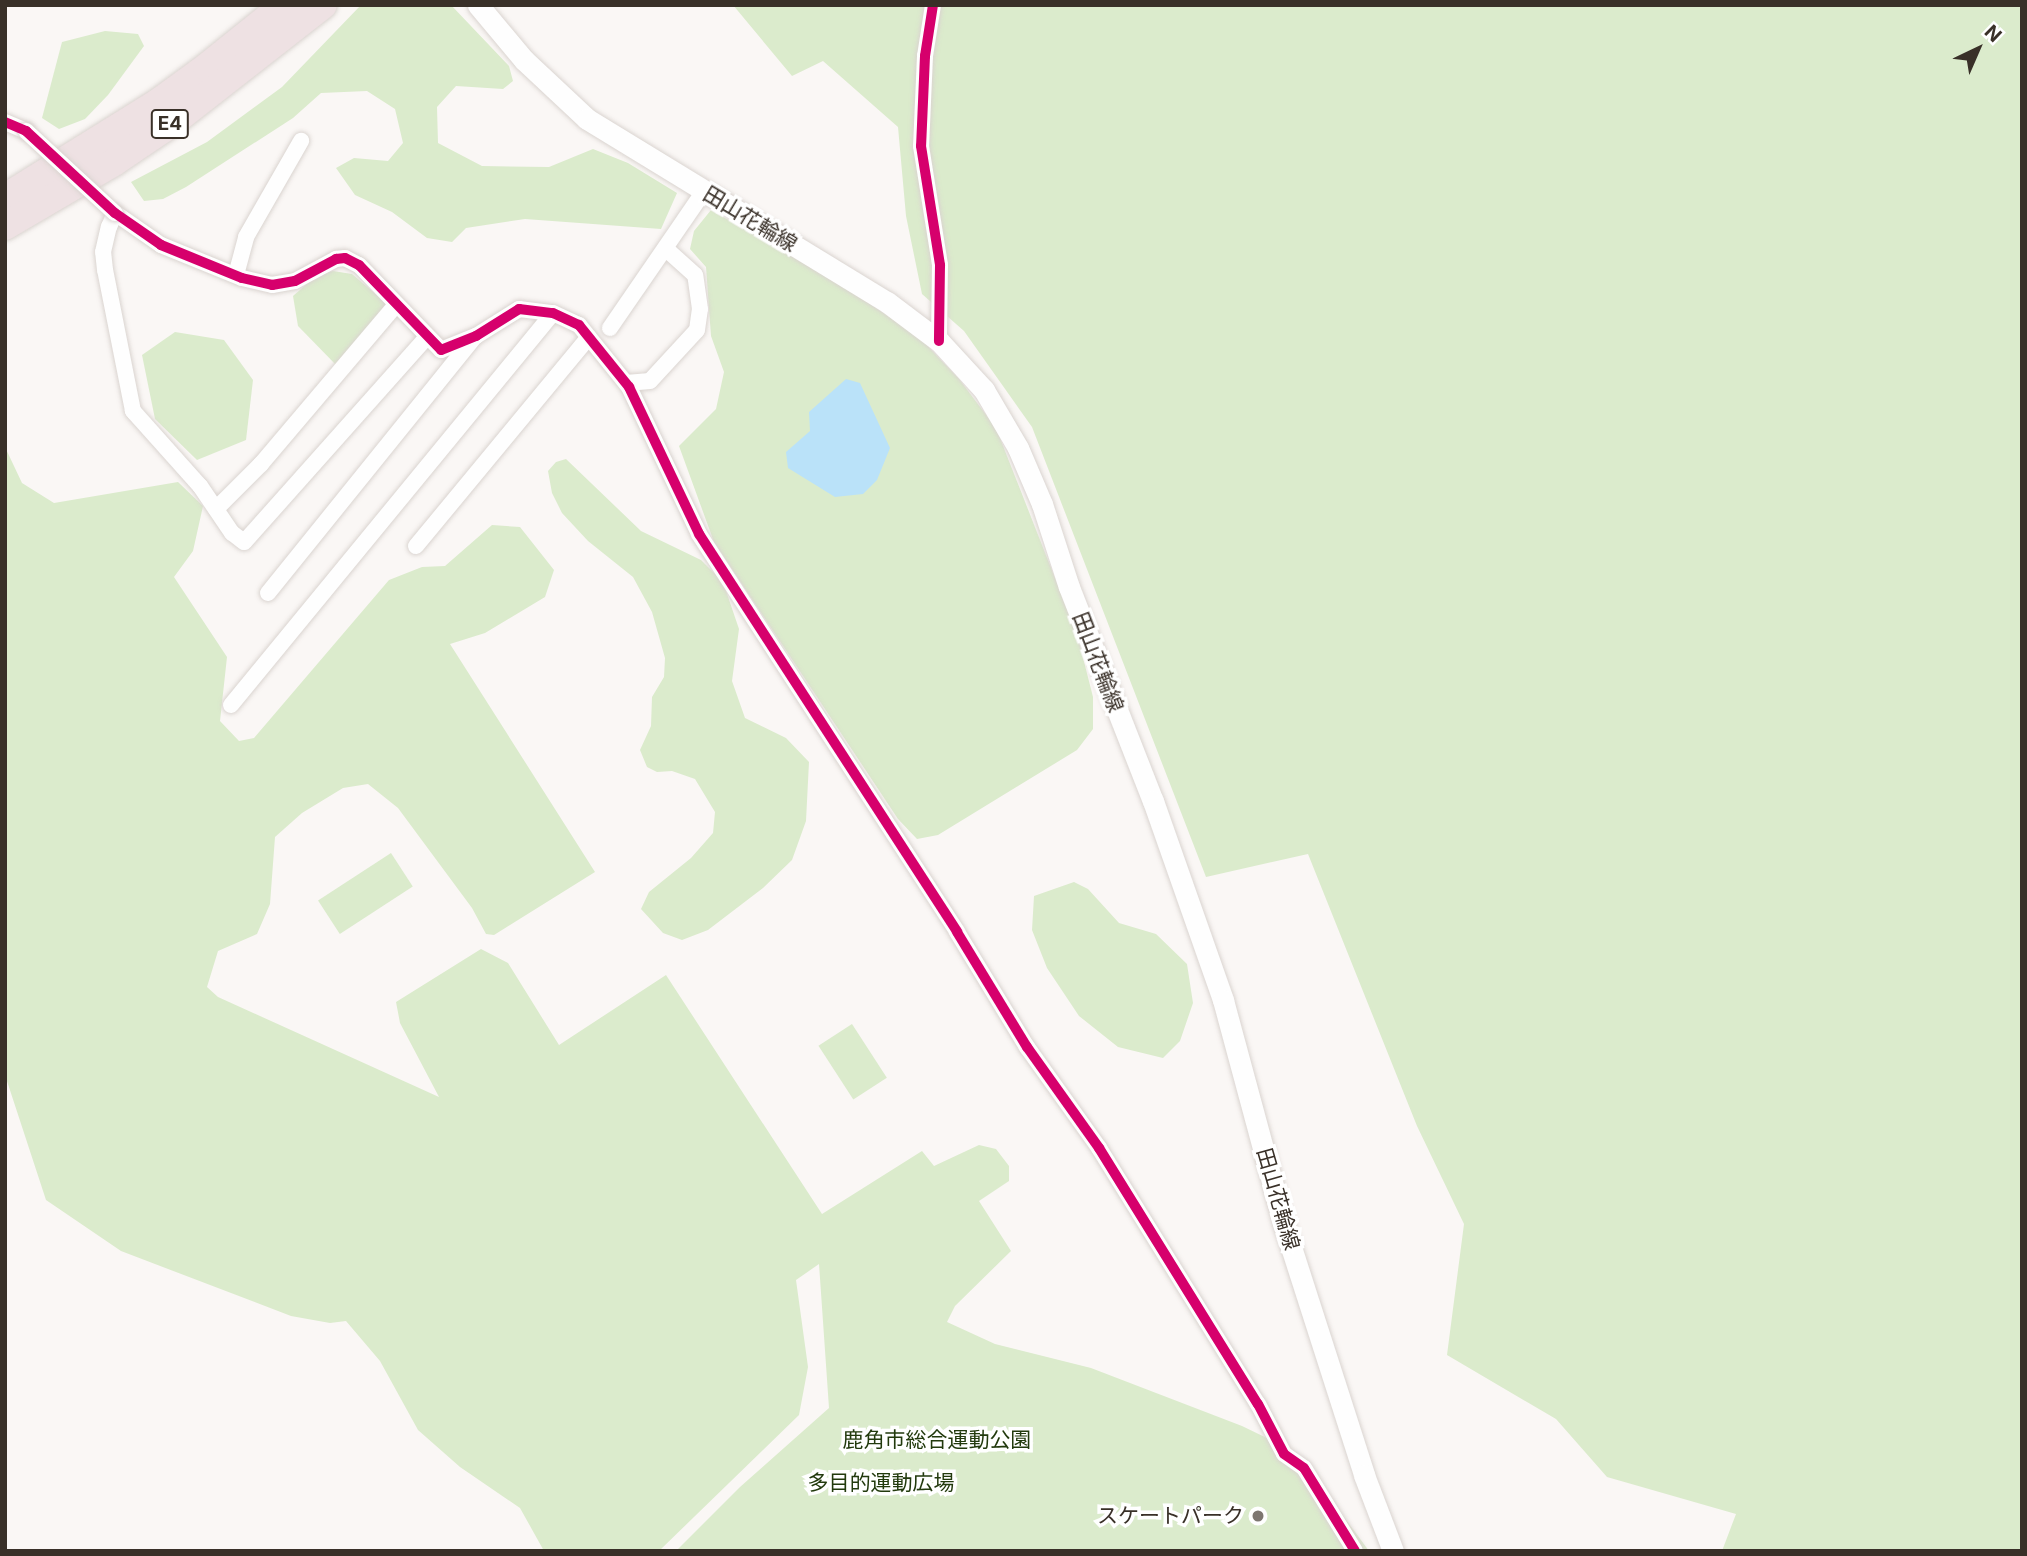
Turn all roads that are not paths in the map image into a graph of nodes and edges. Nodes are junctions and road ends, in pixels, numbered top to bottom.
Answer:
1 (284, 5) edge
2 (323, 5) edge
3 (478, 5) edge
4 (933, 5) edge
5 (5, 122) edge
6 (301, 141) dead end
7 (704, 191) junction
8 (5, 198) edge
9 (115, 213) junction
10 (5, 226) edge
11 (665, 248) junction
12 (236, 275) junction
13 (396, 305) junction
14 (552, 313) junction
15 (610, 328) dead end
16 (476, 337) junction
17 (589, 337) junction
18 (426, 338) junction
19 (939, 341) junction
20 (626, 383) junction
21 (216, 509) junction
22 (415, 546) dead end
23 (268, 593) dead end
24 (232, 705) dead end
25 (1355, 1551) edge
26 (1393, 1551) edge

1 - 8 highway, E4
2 - 10 highway, E4
3 - 7 main road, 田山花輪線
4 - 19 street
5 - 9 street, bridge
6 - 12 street
7 - 11 street
7 - 19 main road, 田山花輪線
9 - 12 street
9 - 21 street
11 - 15 street
11 - 20 street
12 - 13 street
13 - 18 street
13 - 21 street
14 - 16 street
14 - 17 street
14 - 24 street
16 - 18 street
16 - 23 street
17 - 20 street
17 - 22 street
18 - 21 street
19 - 26 main road, 田山花輪線
20 - 25 street

